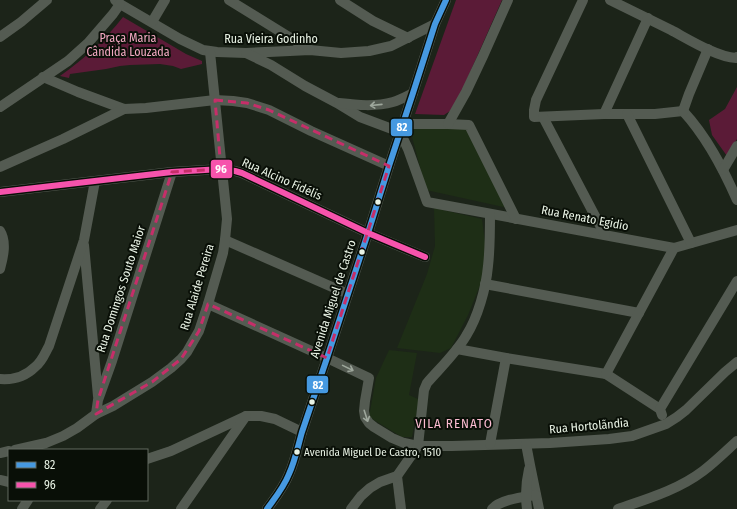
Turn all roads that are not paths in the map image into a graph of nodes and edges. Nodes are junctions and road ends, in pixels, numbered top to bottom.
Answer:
1 (47, 0) edge
2 (165, 0) edge
3 (229, 0) edge
4 (340, 0) edge
5 (446, 0) edge
6 (508, 0) edge
7 (583, 0) edge
8 (610, 0) edge
9 (118, 2) edge
10 (648, 18) junction
11 (152, 22) junction
12 (435, 24) junction
13 (0, 37) edge
14 (408, 38) junction
15 (708, 49) junction
16 (310, 50) junction
17 (210, 52) junction
18 (246, 53) junction
19 (736, 57) edge
20 (43, 78) junction
21 (413, 93) junction
22 (215, 100) junction
23 (337, 103) junction
24 (0, 107) edge
25 (124, 109) junction
26 (683, 111) junction
27 (604, 114) junction
28 (627, 114) junction
29 (538, 117) junction
30 (448, 124) junction
31 (402, 128) junction
32 (737, 146) edge
33 (388, 166) junction
34 (0, 167) edge
35 (221, 169) junction
36 (723, 170) junction
37 (172, 172) junction
38 (95, 180) junction
39 (0, 192) edge
40 (737, 200) edge
41 (490, 214) junction
42 (516, 219) junction
43 (737, 230) edge
44 (0, 231) edge
45 (368, 233) junction
46 (605, 235) junction
47 (84, 240) junction
48 (225, 240) junction
49 (691, 243) junction
50 (674, 248) junction
51 (425, 257) dead end
52 (0, 269) edge
53 (737, 281) edge
54 (486, 284) junction
55 (348, 294) junction
56 (208, 304) junction
57 (639, 313) junction
58 (457, 349) junction
59 (327, 358) junction
60 (506, 358) junction
61 (737, 362) edge
62 (606, 374) junction
63 (0, 379) edge
64 (98, 400) junction
65 (660, 409) junction
66 (96, 414) junction
67 (246, 416) junction
68 (666, 424) junction
69 (302, 432) junction
70 (737, 441) edge
71 (490, 444) junction
72 (526, 444) junction
73 (418, 446) junction
74 (19, 449) edge
75 (148, 459) edge
76 (530, 465) junction
77 (397, 476) junction
78 (536, 495) junction
79 (526, 497) junction
80 (106, 501) edge
81 (100, 509) edge
82 (180, 509) edge
83 (267, 509) edge
84 (351, 509) edge
85 (401, 509) edge
86 (492, 509) edge
87 (527, 509) edge
88 (539, 509) edge
89 (618, 509) edge

1 - 13 street
2 - 11 street
3 - 16 street
4 - 14 street
5 - 12 street, Avenida Miguel de Castro
6 - 30 street
7 - 29 street
8 - 10 street
9 - 11 street, Rua Vieira Godinho
9 - 20 street
10 - 15 street
10 - 27 street
11 - 17 street, Rua Vieira Godinho
12 - 14 street, Rua Vieira Godinho
12 - 21 street, Avenida Miguel de Castro
14 - 16 street, Rua Vieira Godinho
15 - 19 street
15 - 26 street
16 - 18 street, Rua Vieira Godinho
17 - 18 street, Rua Vieira Godinho
17 - 22 street, Rua Alaide Pereira
18 - 23 street
20 - 24 street
20 - 25 street
21 -> 23 street
21 - 31 street, Avenida Miguel de Castro
22 - 25 street
22 - 33 street
22 - 35 street, Rua Alaide Pereira
23 - 31 street
25 - 34 street
26 - 28 street
26 - 36 street
27 - 28 street
27 - 29 street
28 - 49 street
29 - 46 street
30 - 31 street
30 - 42 street
31 - 33 street, Avenida Miguel de Castro
31 - 41 street, Rua Renato Egidio
32 - 36 street
33 - 45 street, Avenida Miguel de Castro
35 - 37 street, Rua Alcino Fidélis
35 - 45 street, Rua Alcino Fidélis
35 - 48 street, Rua Alaide Pereira
36 - 40 street
37 - 38 street, Rua Alcino Fidélis
37 - 64 street, Rua Domingos Souto Maior
38 - 39 street, Rua Alcino Fidélis
38 - 47 street
41 - 42 street, Rua Renato Egidio
41 - 54 street
42 - 46 street, Rua Renato Egidio
43 - 49 street, Rua Renato Egidio
44 - 52 street
45 - 51 street, Rua Alcino Fidélis
45 - 55 street, Avenida Miguel de Castro
46 - 50 street, Rua Renato Egidio
47 - 63 street
47 - 64 street
48 - 55 street
48 - 56 street, Rua Alaide Pereira
49 - 50 street, Rua Renato Egidio
50 - 57 street
53 - 65 street
54 - 57 street
54 - 58 street
55 - 59 street, Avenida Miguel de Castro
56 - 59 street
56 - 66 street, Rua Alaide Pereira
57 - 62 street
58 - 60 street
58 - 73 street
59 - 69 street, Avenida Miguel de Castro
59 -> 73 street, Rua Hortolãndia
60 - 62 street
60 - 71 street
61 - 68 street, Rua Hortolãndia
62 - 65 street
64 - 66 street, Rua Domingos Souto Maior
65 - 68 street
66 - 74 street, Rua Alaide Pereira
67 - 69 street
67 - 75 street
67 - 82 street
68 - 72 street, Rua Hortolãndia
69 - 83 street, Avenida Miguel de Castro
70 - 89 street
71 - 72 street, Rua Hortolãndia
71 - 73 street, Rua Hortolãndia
72 - 76 street
73 - 77 street
76 - 78 street
76 - 79 street
77 - 84 street
77 - 85 street
78 - 79 street
78 - 88 street
79 - 86 street
79 - 87 street
80 - 81 street

